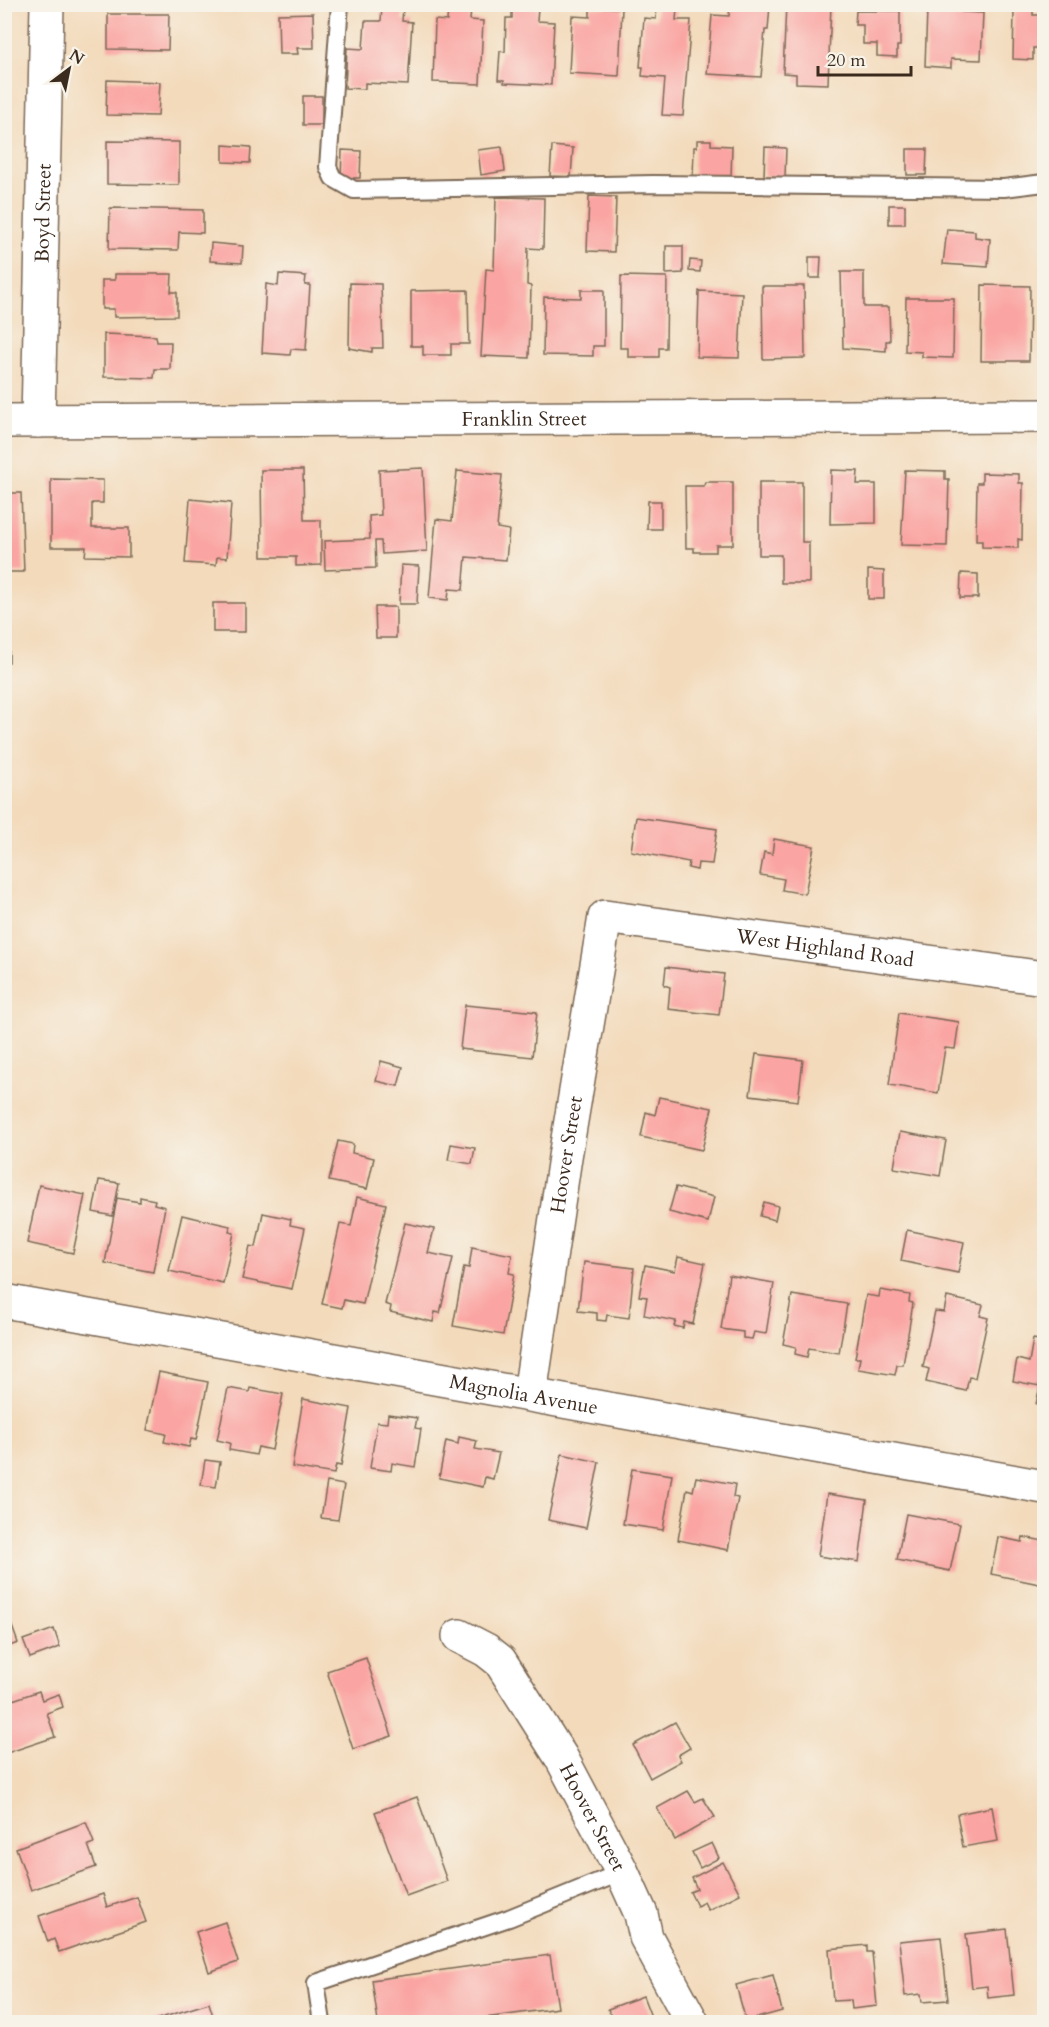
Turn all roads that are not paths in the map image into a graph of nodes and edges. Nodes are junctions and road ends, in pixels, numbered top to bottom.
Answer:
1 (47, 4) edge
2 (340, 4) edge
3 (1044, 183) edge
4 (1044, 416) edge
5 (4, 421) edge
6 (38, 421) junction
7 (605, 917) joint
8 (1044, 978) edge
9 (4, 1301) edge
10 (530, 1394) junction
11 (1044, 1487) edge
12 (459, 1636) dead end
13 (622, 1872) junction
14 (322, 2022) edge
15 (692, 2022) edge

1 - 6 street, Boyd Street
2 - 3 lane
4 - 6 street, Franklin Street
5 - 6 street, Franklin Street
7 - 8 street, West Highland Road
7 - 10 street, Hoover Street
9 - 10 street, Magnolia Avenue
10 - 11 street, Magnolia Avenue
12 - 13 street, Hoover Street
13 - 14 lane
13 - 15 street, Hoover Street

